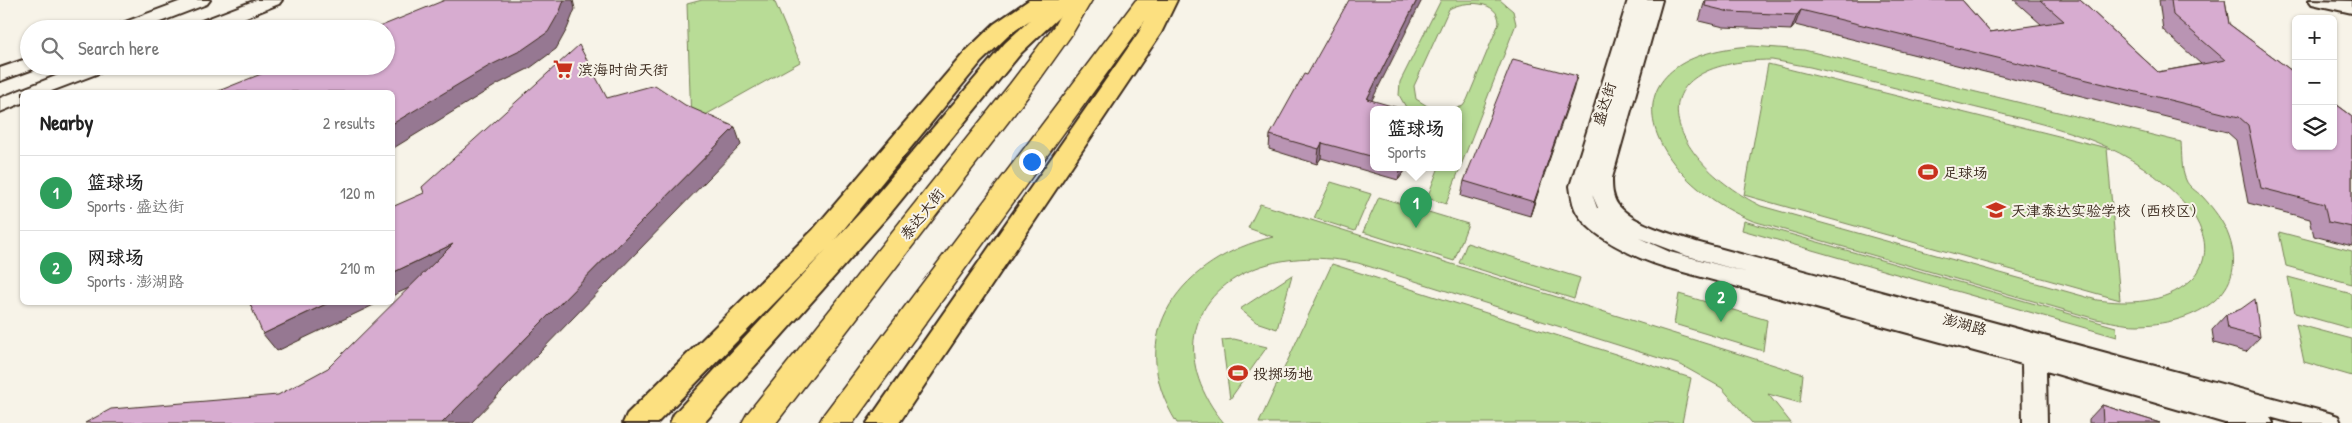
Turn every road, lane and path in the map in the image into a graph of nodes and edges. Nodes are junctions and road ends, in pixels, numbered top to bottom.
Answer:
1 (200, 0) edge
2 (273, 0) edge
3 (1044, 0) edge
4 (1066, 0) edge
5 (1080, 0) edge
6 (1148, 0) edge
7 (1166, 0) edge
8 (1637, 0) edge
9 (1653, 0) edge
10 (2318, 0) edge
11 (2352, 7) edge
12 (148, 20) edge
13 (221, 20) edge
14 (20, 67) edge
15 (0, 75) edge
16 (76, 75) edge
17 (37, 90) edge
18 (20, 97) edge
19 (0, 105) edge
20 (1585, 208) joint
21 (1608, 208) joint
22 (2034, 358) junction
23 (638, 423) edge
24 (686, 423) edge
25 (758, 423) edge
26 (835, 423) edge
27 (882, 423) edge
28 (2035, 423) edge
29 (2260, 423) edge
30 (2329, 423) edge

1 - 12 street
2 - 13 street
3 - 23 main road
4 - 24 main road
5 - 25 highway, 泰达大街
6 - 26 highway
7 - 27 main road
8 - 20 street, 盛达街
9 - 21 street, 盛达街
10 - 11 street
14 - 15 street
16 - 17 street
18 - 19 street
20 - 22 street, 澎湖路
21 - 30 street, 澎湖路
22 - 28 street
22 - 29 street, 澎湖路

